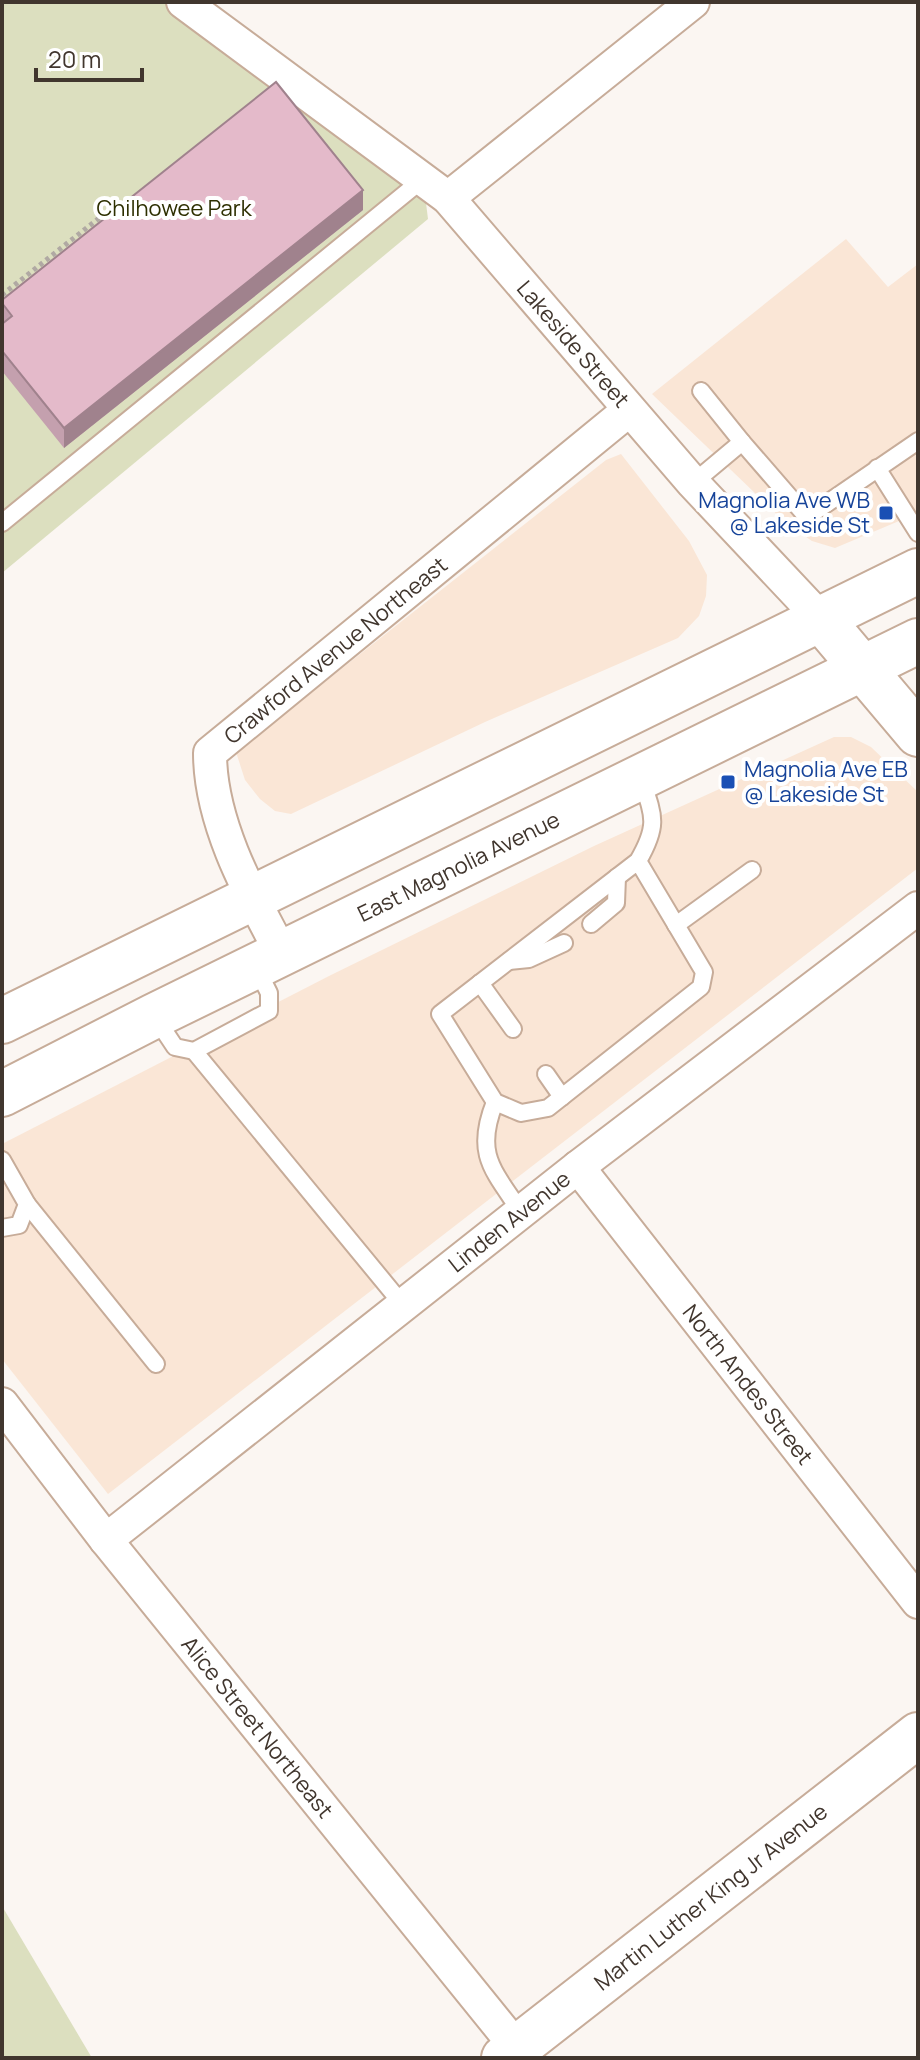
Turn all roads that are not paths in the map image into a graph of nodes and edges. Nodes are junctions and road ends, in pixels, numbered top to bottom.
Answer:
1 (183, 2) edge
2 (693, 2) edge
3 (435, 188) junction
4 (701, 391) dead end
5 (629, 410) junction
6 (918, 441) edge
7 (742, 442) junction
8 (877, 468) junction
9 (693, 483) junction
10 (2, 523) edge
11 (918, 533) edge
12 (918, 571) edge
13 (821, 619) junction
14 (918, 641) edge
15 (866, 668) junction
16 (918, 734) edge
17 (641, 779) junction
18 (638, 861) junction
19 (752, 870) dead end
20 (617, 877) junction
21 (252, 897) junction
22 (918, 908) edge
23 (591, 924) dead end
24 (676, 925) junction
25 (564, 943) dead end
26 (269, 960) junction
27 (508, 961) junction
28 (480, 983) junction
29 (154, 1016) junction
30 (2, 1021) edge
31 (513, 1029) dead end
32 (194, 1051) junction
33 (546, 1074) dead end
34 (2, 1094) edge
35 (562, 1097) junction
36 (495, 1102) junction
37 (2, 1160) edge
38 (578, 1167) junction
39 (27, 1204) junction
40 (521, 1212) junction
41 (2, 1228) edge
42 (403, 1305) junction
43 (156, 1364) dead end
44 (2, 1404) edge
45 (106, 1540) junction
46 (918, 1602) edge
47 (918, 1735) edge
48 (510, 2053) edge

1 - 3 street, Lakeside Street
2 - 3 street
3 - 5 street, Lakeside Street
3 - 10 lane
4 - 7 lane
5 - 9 street, Lakeside Street
5 - 21 street, Crawford Avenue Northeast
6 - 8 lane
7 - 8 lane
7 - 9 lane
8 - 11 lane
9 - 13 street, Lakeside Street
12 - 13 main road
13 - 15 main road, Lakeside Street
13 - 21 main road
14 - 15 main road, East Magnolia Avenue
15 - 16 main road, Lakeside Street
15 - 17 main road, East Magnolia Avenue
17 - 18 lane
17 - 26 main road, East Magnolia Avenue
18 - 20 lane
18 - 24 lane
19 - 24 lane
20 - 23 lane
20 - 27 lane
21 - 26 street, Crawford Avenue Northeast
21 - 30 main road
22 - 38 street, Linden Avenue
24 - 35 lane
25 - 27 lane
26 - 29 main road, East Magnolia Avenue
26 - 32 lane
27 - 28 lane
28 - 31 lane
28 - 36 lane
29 - 32 lane
29 - 34 main road, East Magnolia Avenue
32 - 42 lane
33 - 35 lane
35 - 36 lane
36 - 40 lane
37 - 39 lane
38 - 40 street, Linden Avenue
38 - 46 street, North Andes Street
39 - 41 lane
39 - 43 lane
40 - 42 street, Linden Avenue
42 - 45 street, Linden Avenue
44 - 45 street, Alice Street Northeast
45 - 48 street, Alice Street Northeast
47 - 48 main road, Martin Luther King Jr Avenue

